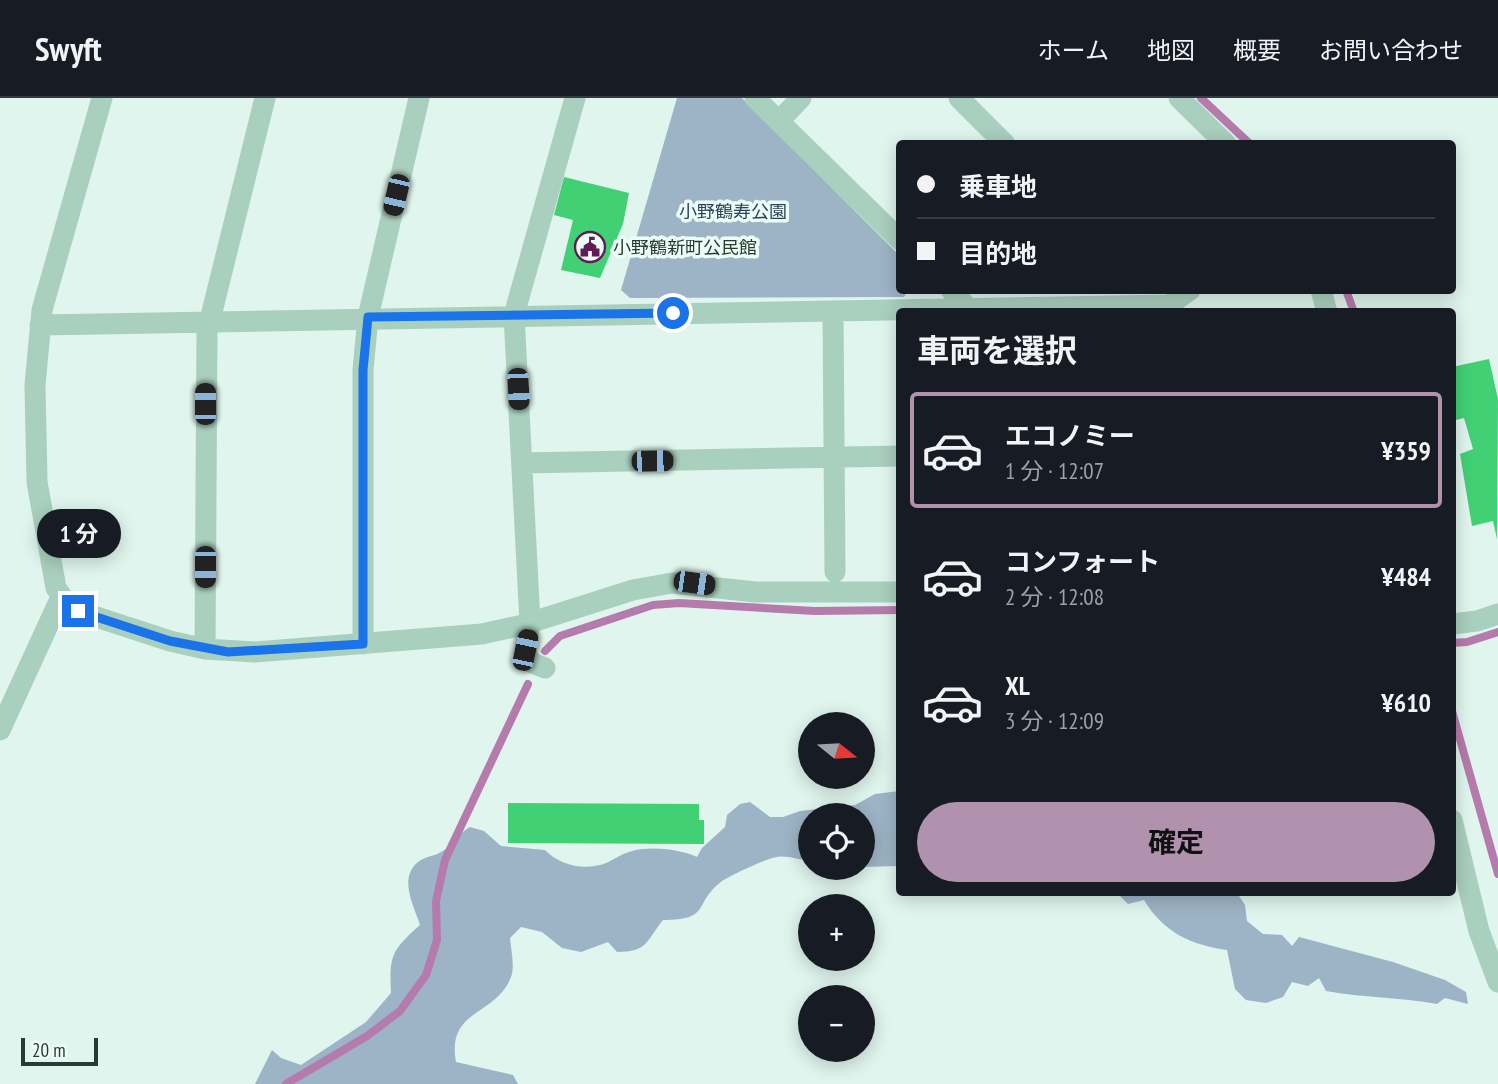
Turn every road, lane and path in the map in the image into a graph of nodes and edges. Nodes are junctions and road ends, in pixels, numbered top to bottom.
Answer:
1 (102, 98) edge
2 (265, 98) edge
3 (419, 98) edge
4 (575, 98) edge
5 (755, 98) edge
6 (801, 98) edge
7 (959, 98) edge
8 (1179, 98) edge
9 (779, 121) junction
10 (1001, 140) edge
11 (1222, 140) edge
12 (896, 236) edge
13 (955, 294) edge
14 (1182, 294) edge
15 (1165, 302) edge
16 (968, 308) edge
17 (997, 308) edge
18 (896, 310) edge
19 (833, 311) junction
20 (514, 315) junction
21 (368, 317) junction
22 (209, 321) junction
23 (40, 325) junction
24 (896, 456) edge
25 (834, 457) junction
26 (522, 463) junction
27 (835, 572) dead end
28 (896, 592) edge
29 (61, 597) junction
30 (1498, 614) edge
31 (530, 623) junction
32 (1456, 624) edge
33 (363, 644) junction
34 (205, 649) junction
35 (545, 668) dead end
36 (0, 730) edge
37 (1456, 836) edge
38 (1498, 982) edge

1 - 23 street
2 - 22 street
3 - 21 street
4 - 20 street
5 - 9 street
6 - 9 street
7 - 10 street
8 - 11 street
9 - 12 street
13 - 16 street
14 - 15 street
15 - 17 street
18 - 19 street
19 - 20 street
19 - 25 street
20 - 21 street
20 - 26 street
21 - 22 street
21 - 33 street
22 - 23 street
22 - 34 street
23 - 29 street
24 - 25 street
25 - 26 street
25 - 27 street
26 - 31 street
28 - 31 street
29 - 34 street
29 - 36 street
30 - 32 street
31 - 33 street
31 - 35 street
33 - 34 street
37 - 38 street

